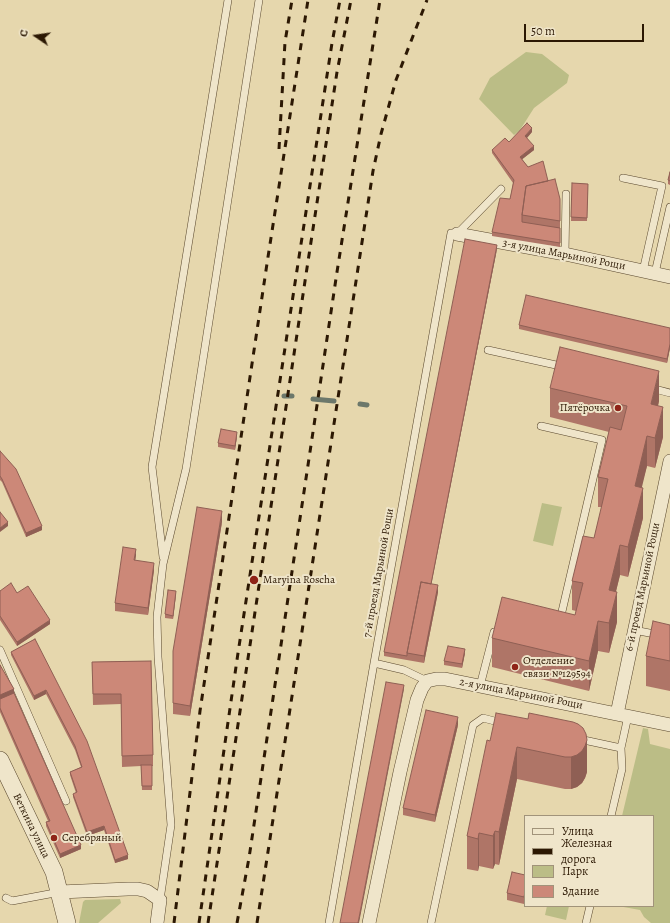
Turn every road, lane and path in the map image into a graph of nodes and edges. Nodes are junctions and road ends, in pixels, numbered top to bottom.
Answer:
1 (228, 0) edge
2 (259, 0) edge
3 (623, 178) dead end
4 (500, 189) dead end
5 (566, 194) dead end
6 (670, 207) edge
7 (457, 234) junction
8 (565, 254) junction
9 (649, 272) junction
10 (670, 277) edge
11 (488, 350) dead end
12 (570, 369) edge
13 (647, 387) edge
14 (670, 393) edge
15 (541, 426) dead end
16 (670, 461) edge
17 (163, 564) junction
18 (551, 623) edge
19 (496, 625) edge
20 (634, 630) junction
21 (670, 638) edge
22 (0, 650) edge
23 (374, 664) junction
24 (427, 681) junction
25 (480, 686) junction
26 (622, 715) junction
27 (506, 723) edge
28 (670, 725) edge
29 (568, 737) edge
30 (621, 748) junction
31 (0, 760) edge
32 (66, 800) dead end
33 (611, 815) edge
34 (60, 892) junction
35 (6, 898) dead end
36 (160, 900) junction
37 (590, 907) edge
38 (67, 923) edge
39 (157, 923) edge
40 (329, 923) edge
41 (369, 923) edge
42 (431, 923) edge
43 (586, 923) edge

1 - 17 lane
2 - 17 lane
3 - 9 lane
4 - 7 lane
5 - 8 lane
6 - 9 lane
7 - 8 street, 3-я улица Марьиной Рощи
7 - 23 lane, 7-й проезд Марьиной Рощи
8 - 9 street, 3-я улица Марьиной Рощи
9 - 10 street, 3-я улица Марьиной Рощи
11 - 12 lane
13 - 14 lane
15 - 18 lane
16 - 20 street, 6-й проезд Марьиной Рощи
17 - 36 lane
19 - 25 lane
20 - 21 lane
20 - 26 street, 6-й проезд Марьиной Рощи
22 - 32 lane
23 - 24 lane
23 - 40 lane, 7-й проезд Марьиной Рощи
24 - 25 street, 2-я улица Марьиной Рощи
24 - 41 street
25 - 26 street, 2-я улица Марьиной Рощи
26 - 28 street, 2-я улица Марьиной Рощи
26 - 30 lane
27 - 42 lane
29 - 30 lane
30 - 33 lane
31 - 34 street, Веткина улица
34 - 35 lane
34 - 36 street
34 - 38 street, Веткина улица
36 - 39 street
37 - 43 lane

